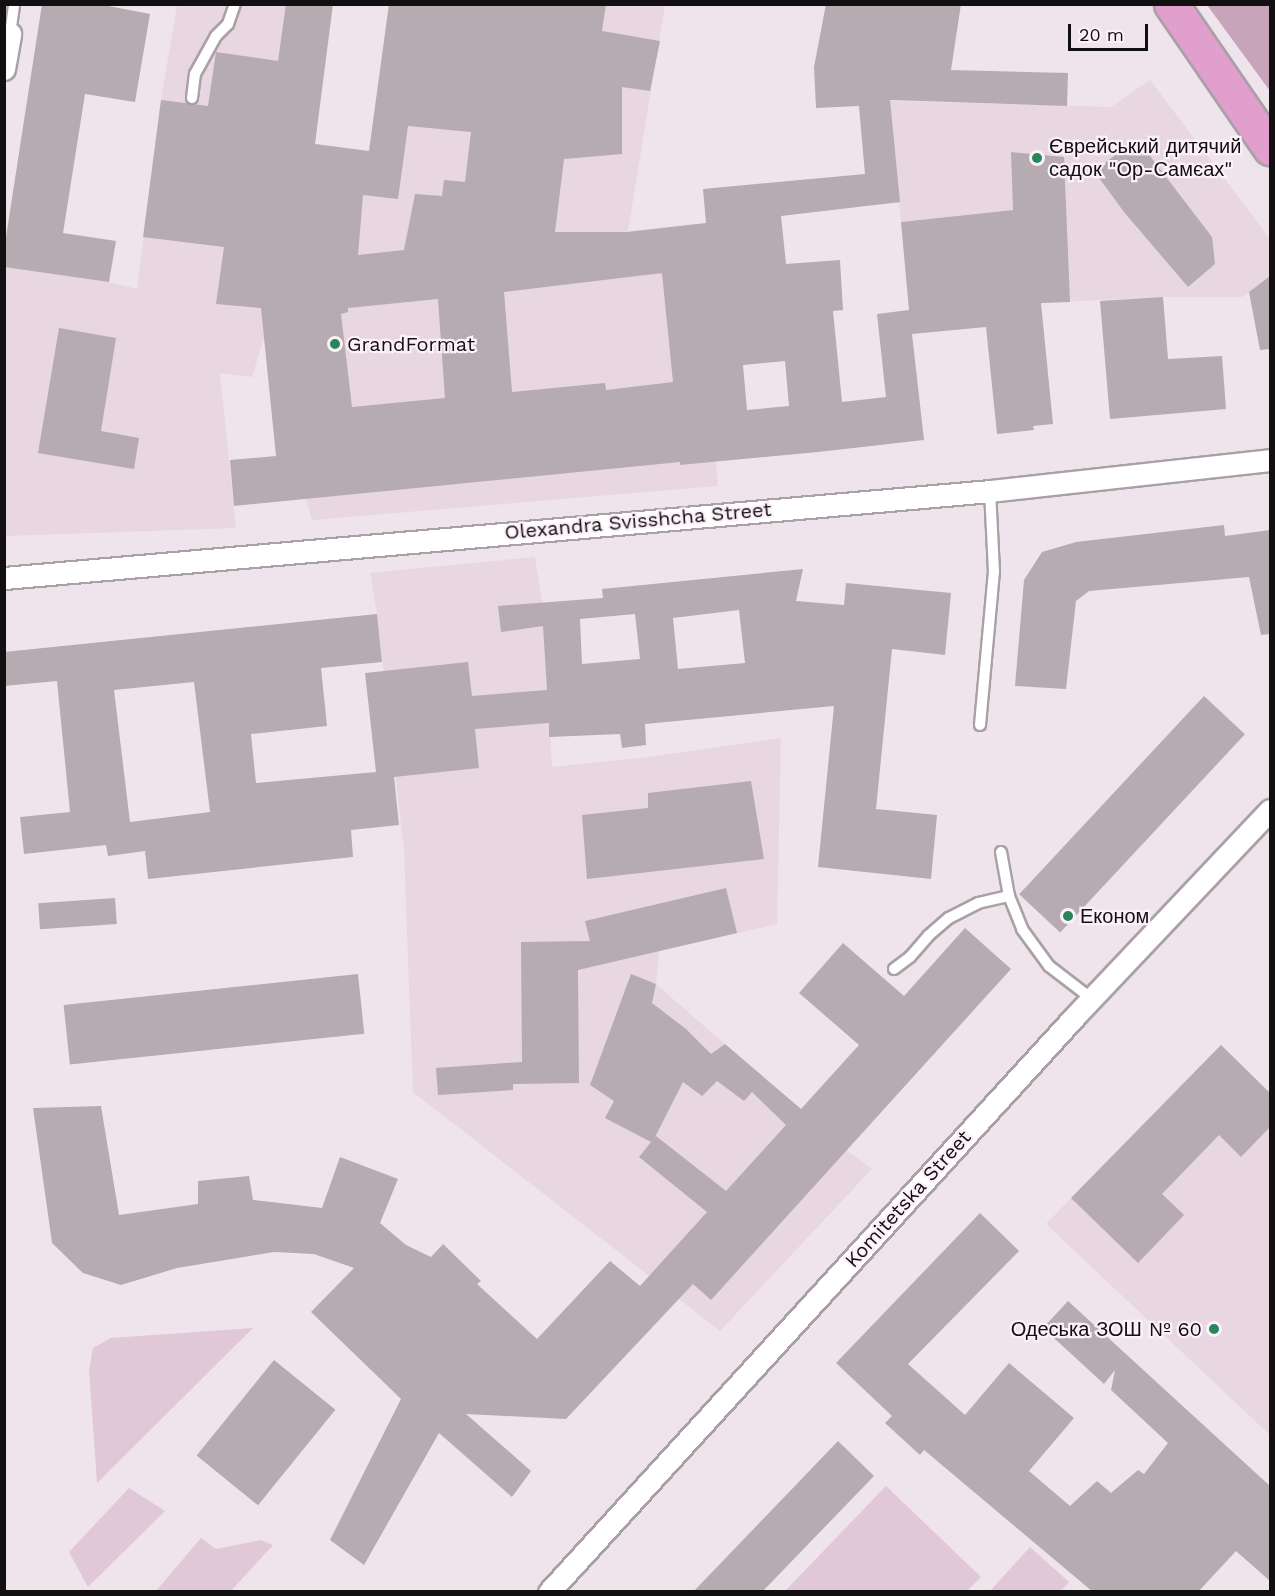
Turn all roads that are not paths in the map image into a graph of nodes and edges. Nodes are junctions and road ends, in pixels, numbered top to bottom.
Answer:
1 (14, 4) edge
2 (235, 4) edge
3 (1171, 4) edge
4 (10, 34) joint
5 (4, 69) edge
6 (192, 98) dead end
7 (1270, 148) edge
8 (1270, 460) edge
9 (990, 490) junction
10 (4, 578) edge
11 (980, 724) dead end
12 (1270, 810) edge
13 (1001, 852) dead end
14 (1009, 896) junction
15 (894, 969) dead end
16 (1092, 999) junction
17 (549, 1592) edge

1 - 4 lane
2 - 6 lane
3 - 7 main road
4 - 5 street
8 - 9 street, Olexandra Svisshcha Street
9 - 10 street, Olexandra Svisshcha Street
9 - 11 lane
12 - 16 street, Komitetska Street
13 - 14 lane
14 - 15 lane
14 - 16 lane
16 - 17 street, Komitetska Street

